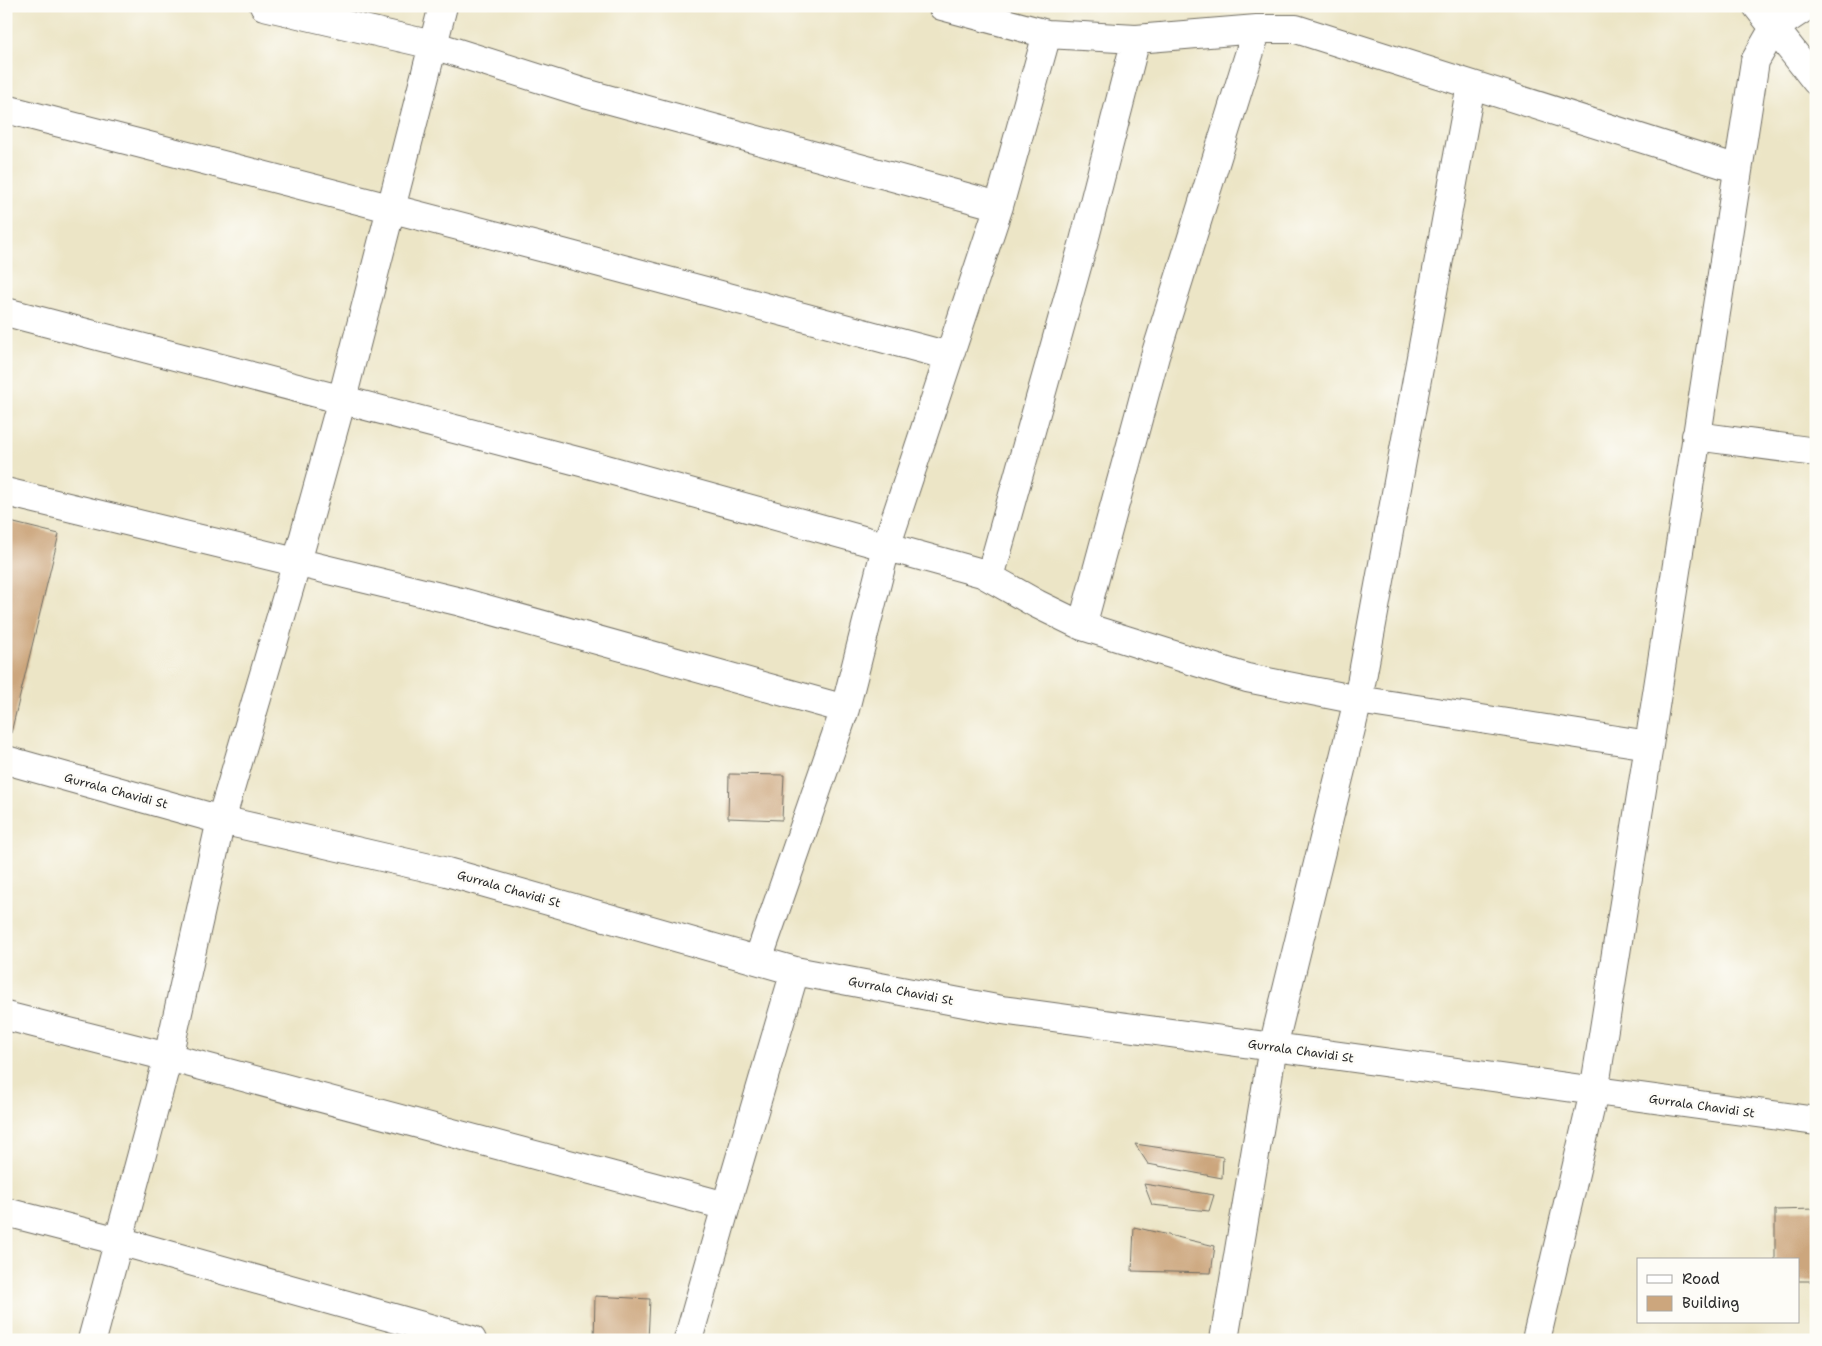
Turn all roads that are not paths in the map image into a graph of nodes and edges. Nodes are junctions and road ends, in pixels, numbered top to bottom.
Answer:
1 (264, 6) edge
2 (443, 6) edge
3 (942, 6) edge
4 (1757, 6) edge
5 (1807, 6) edge
6 (1774, 28) junction
7 (1257, 29) junction
8 (1047, 34) junction
9 (1136, 38) junction
10 (433, 45) junction
11 (1816, 81) edge
12 (1471, 85) junction
13 (6, 108) edge
14 (1738, 169) junction
15 (999, 206) junction
16 (390, 210) junction
17 (6, 312) edge
18 (949, 356) junction
19 (342, 399) junction
20 (1696, 436) junction
21 (1816, 452) edge
22 (6, 492) edge
23 (886, 547) junction
24 (297, 562) junction
25 (990, 577) junction
26 (1082, 626) junction
27 (1358, 700) junction
28 (845, 709) junction
29 (1649, 745) junction
30 (6, 760) edge
31 (221, 820) junction
32 (758, 960) junction
33 (795, 971) junction
34 (6, 1016) edge
35 (1273, 1047) junction
36 (168, 1057) junction
37 (1594, 1092) junction
38 (1816, 1121) edge
39 (726, 1206) junction
40 (8, 1220) edge
41 (119, 1240) junction
42 (92, 1340) edge
43 (472, 1340) edge
44 (688, 1340) edge
45 (1224, 1340) edge
46 (1536, 1340) edge

1 - 10 street
2 - 10 street
3 - 8 street
4 - 6 street
5 - 6 street
6 - 11 street
6 - 14 street
7 - 9 street
7 - 12 street
7 - 26 street
8 - 9 street
8 - 15 street
9 - 25 street
10 - 15 street
10 - 16 street
12 - 14 street
12 - 27 street
13 - 16 street
14 - 20 street
15 - 18 street
16 - 18 street
16 - 19 street
17 - 19 street
18 - 23 street
19 - 23 street
19 - 24 street
20 - 21 street
20 - 29 street
22 - 24 street
23 - 25 street
23 - 28 street
24 - 28 street
24 - 31 street
25 - 26 street
26 - 27 street
27 - 29 street
27 - 35 street
28 - 32 street
29 - 37 street
30 - 31 street, Gurrala Chavidi St
31 - 32 street, Gurrala Chavidi St
31 - 36 street
32 - 33 street, Gurrala Chavidi St
33 - 35 street, Gurrala Chavidi St
33 - 39 street
34 - 36 street
35 - 37 street, Gurrala Chavidi St
35 - 45 street
36 - 39 street
36 - 41 street
37 - 38 street, Gurrala Chavidi St
37 - 46 street
39 - 44 street
40 - 41 street
41 - 42 street
41 - 43 street

